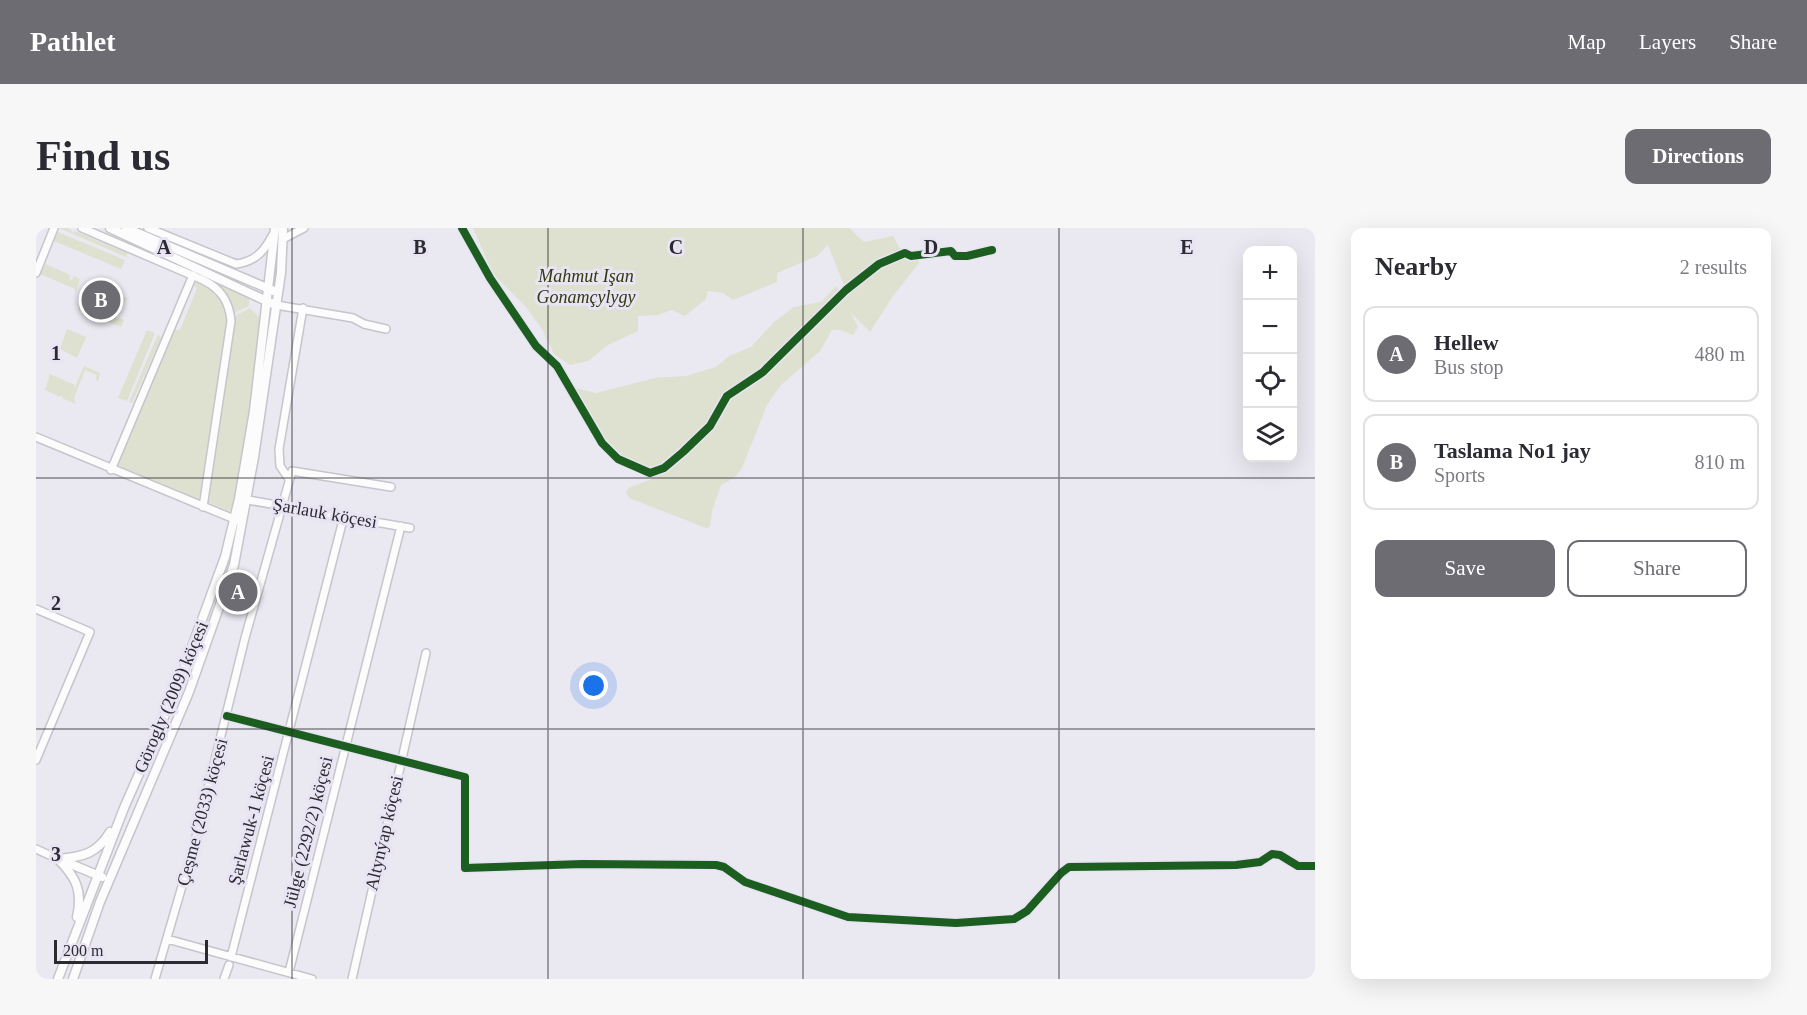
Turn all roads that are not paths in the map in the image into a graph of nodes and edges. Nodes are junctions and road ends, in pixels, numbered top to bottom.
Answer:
1 (54, 228) edge
2 (82, 228) edge
3 (110, 228) edge
4 (126, 228) edge
5 (304, 228) edge
6 (462, 228) edge
7 (278, 229) edge
8 (152, 230) edge
9 (283, 239) junction
10 (159, 243) junction
11 (992, 250) dead end
12 (212, 257) junction
13 (199, 260) junction
14 (36, 273) edge
15 (193, 275) junction
16 (274, 291) junction
17 (272, 304) junction
18 (303, 308) junction
19 (386, 329) dead end
20 (36, 437) edge
21 (111, 470) junction
22 (289, 479) junction
23 (391, 487) dead end
24 (243, 499) junction
25 (280, 505) junction
26 (203, 507) junction
27 (344, 516) junction
28 (238, 521) junction
29 (401, 526) junction
30 (410, 528) dead end
31 (36, 609) edge
32 (426, 653) dead end
33 (227, 716) junction
34 (291, 730) junction
35 (346, 745) junction
36 (401, 759) junction
37 (36, 760) edge
38 (124, 808) junction
39 (36, 849) edge
40 (58, 859) junction
41 (1315, 866) edge
42 (97, 875) junction
43 (109, 880) junction
44 (167, 939) junction
45 (70, 946) junction
46 (231, 957) junction
47 (229, 965) dead end
48 (289, 972) junction
49 (58, 979) edge
50 (73, 979) edge
51 (155, 979) edge
52 (224, 979) edge
53 (312, 979) edge
54 (352, 979) edge

1 - 14 street
2 - 15 street
3 - 17 main road
4 - 10 main road
5 - 9 street
6 - 11 street
7 - 9 main road, Görogly (2009) köçesi
7 - 12 street
7 - 16 main road, Görogly (2009) köçesi
8 - 10 main road
8 - 12 street
9 - 16 main road, Görogly (2009) köçesi
10 - 13 main road
12 - 13 main road
13 - 16 main road
15 - 21 street
15 - 26 street
16 - 17 main road, Görogly (2009) köçesi
17 - 18 street
17 - 24 main road, Görogly (2009) köçesi
18 - 19 street
18 - 22 street
20 - 21 street
21 - 26 street
22 - 23 street, Çeşme (2033) köçesi
22 - 25 street, Çeşme (2033) köçesi
24 - 25 street, Şarlauk köçesi
24 - 28 main road, Görogly (2009) köçesi
25 - 27 street, Şarlauk köçesi
25 - 33 street, Çeşme (2033) köçesi
26 - 28 street
27 - 29 street, Şarlauk köçesi
27 - 34 street, Şarlawuk-1 köçesi
28 - 38 main road, Görogly (2009) köçesi
28 - 43 main road, Görogly (2009) köçesi
29 - 30 street, Şarlauk köçesi
29 - 35 street, Jülge (2292/2) köçesi
31 - 37 street
32 - 36 street, Altynýap köçesi
33 - 34 street
33 - 44 street, Çeşme (2033) köçesi
34 - 35 street
34 - 46 street, Şarlawuk-1 köçesi
35 - 36 street
35 - 48 street, Jülge (2292/2) köçesi
36 - 41 street
36 - 54 street, Altynýap köçesi
38 - 40 main road
38 - 42 main road, Görogly (2009) köçesi
39 - 40 street
40 - 42 main road
40 - 45 main road
42 - 43 main road
42 - 45 main road, Görogly (2009) köçesi
43 - 50 main road, Görogly (2009) köçesi
44 - 46 street
44 - 51 street, Çeşme (2033) köçesi
45 - 49 main road, Görogly (2009) köçesi
46 - 48 street
47 - 52 street
48 - 53 street

